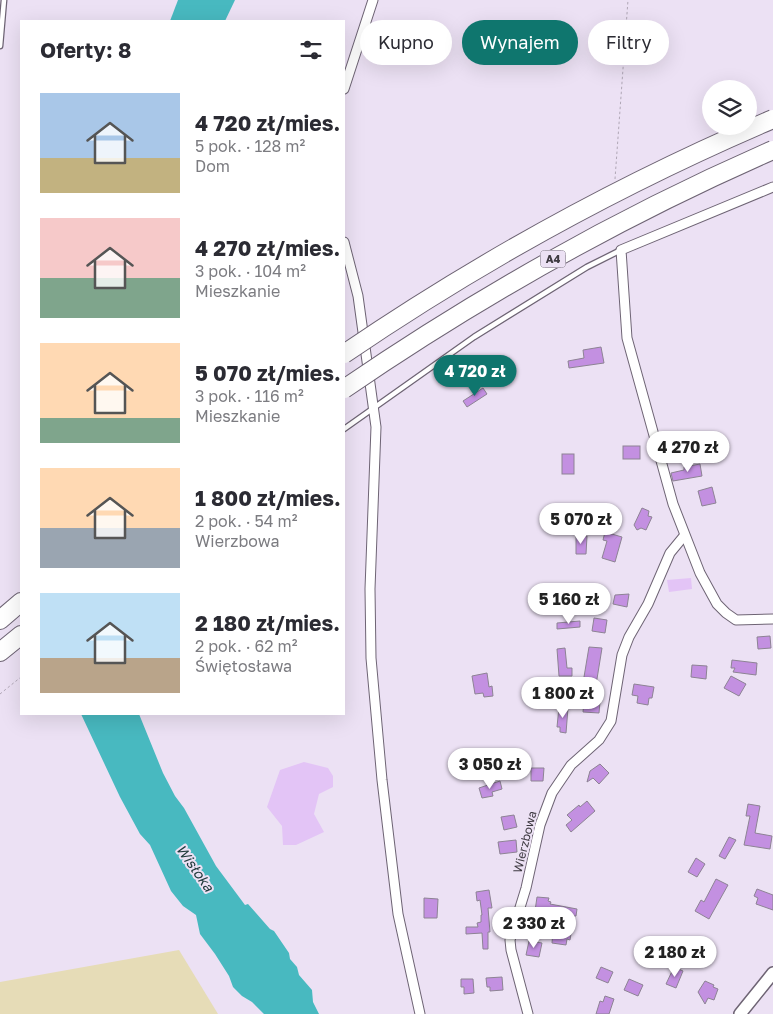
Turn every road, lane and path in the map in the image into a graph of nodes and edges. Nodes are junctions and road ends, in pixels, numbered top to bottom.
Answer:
1 (4, 0) edge
2 (373, 0) edge
3 (628, 0) edge
4 (0, 46) edge
5 (345, 86) edge
6 (773, 119) edge
7 (773, 150) edge
8 (615, 170) dead end
9 (773, 187) edge
10 (345, 246) edge
11 (621, 250) junction
12 (345, 353) edge
13 (345, 388) edge
14 (375, 407) junction
15 (345, 428) edge
16 (684, 536) junction
17 (20, 603) edge
18 (773, 619) edge
19 (0, 620) edge
20 (20, 636) edge
21 (0, 652) edge
22 (20, 678) edge
23 (0, 694) edge
24 (773, 973) edge
25 (420, 1014) edge
26 (528, 1014) edge
27 (740, 1014) edge

1 - 4 lane
2 - 5 street
3 - 8 path
6 - 12 highway, A4, bridge
7 - 13 highway, A4, bridge
9 - 11 street
10 - 14 street
11 - 14 lane
11 - 16 street
14 - 15 lane
14 - 25 street
16 - 18 street
16 - 26 street, Wierzbowa
17 - 19 highway
20 - 21 highway
22 - 23 path
24 - 27 street

